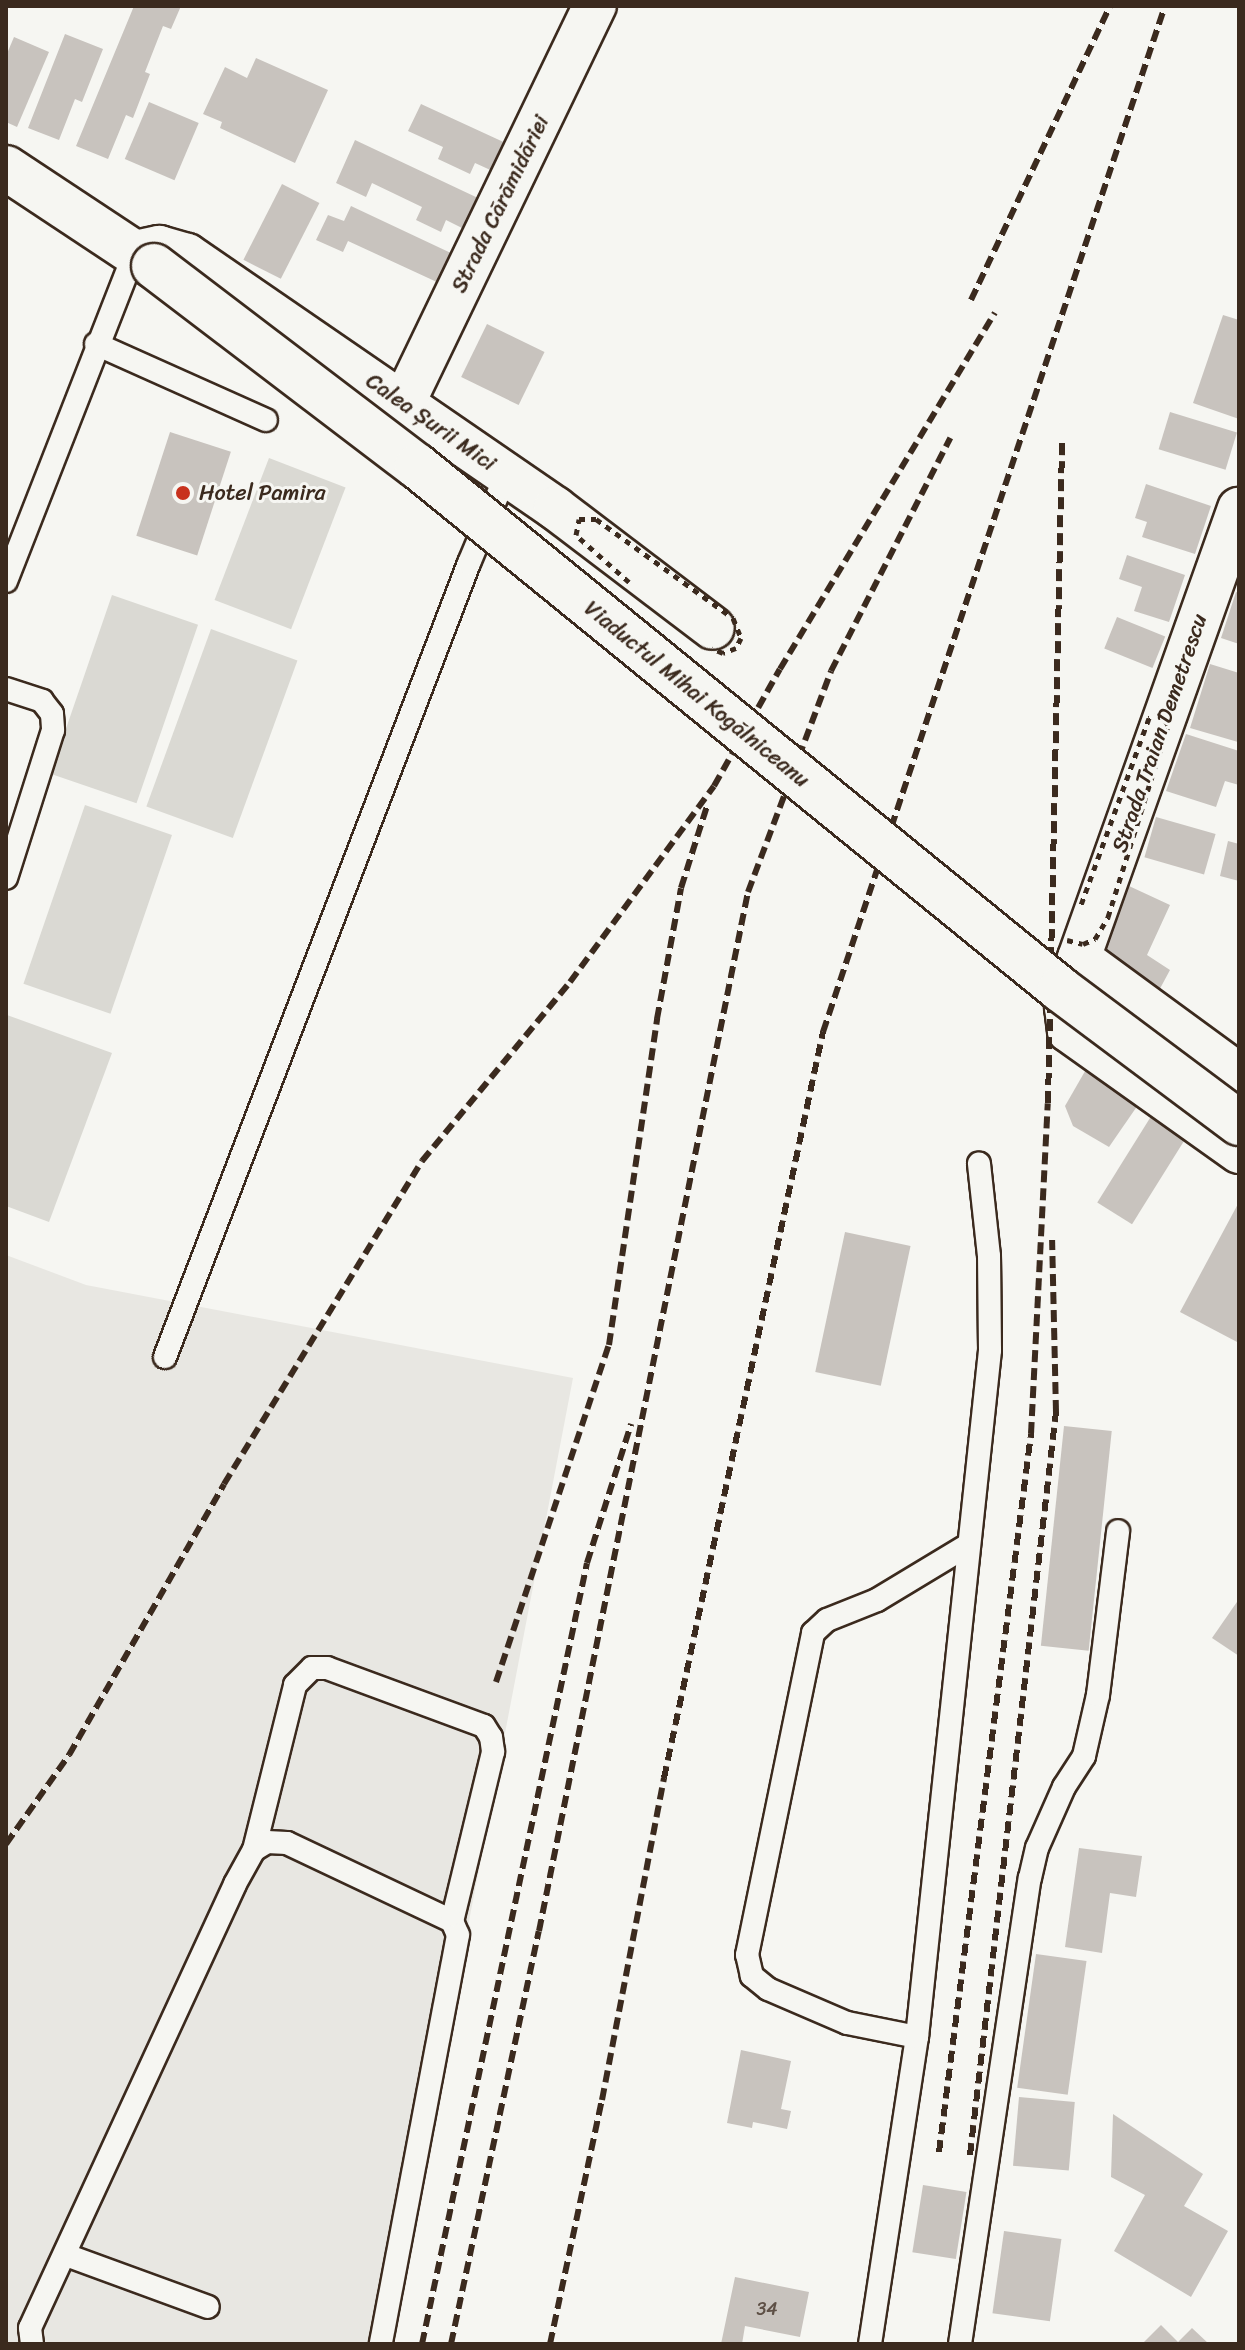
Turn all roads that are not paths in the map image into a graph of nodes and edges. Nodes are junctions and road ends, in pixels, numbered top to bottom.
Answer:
1 (595, 6) edge
2 (6, 168) edge
3 (144, 259) junction
4 (96, 344) junction
5 (404, 402) junction
6 (266, 420) dead end
7 (506, 475) junction
8 (1239, 509) edge
9 (6, 581) edge
10 (712, 638) road end
11 (6, 689) edge
12 (6, 878) edge
13 (1069, 947) junction
14 (1239, 1075) edge
15 (1239, 1123) edge
16 (1239, 1152) edge
17 (979, 1164) dead end
18 (165, 1357) dead end
19 (1118, 1531) dead end
20 (968, 1545) junction
21 (254, 1850) junction
22 (452, 1921) junction
23 (917, 2037) junction
24 (66, 2255) junction
25 (208, 2307) dead end
26 (32, 2344) edge
27 (381, 2344) edge
28 (870, 2344) edge
29 (960, 2344) edge

1 - 5 street, Strada Cărămidăriei
2 - 3 main road
3 - 4 lane
3 - 5 street, Calea Șurii Mici
3 - 15 main road, Viaductul Mihai Kogălniceanu, bridge
4 - 6 lane
4 - 9 lane
5 - 7 street, Calea Șurii Mici
7 - 10 street, Calea Șurii Mici
7 - 18 lane
8 - 13 street, Strada Traian Demetrescu
11 - 12 lane
13 - 14 street
13 - 16 street, Strada Traian Demetrescu
17 - 20 lane
19 - 29 lane
20 - 23 lane
20 - 23 lane
21 - 22 lane
21 - 22 lane
21 - 24 lane
22 - 27 lane
23 - 28 lane
24 - 25 lane
24 - 26 lane

